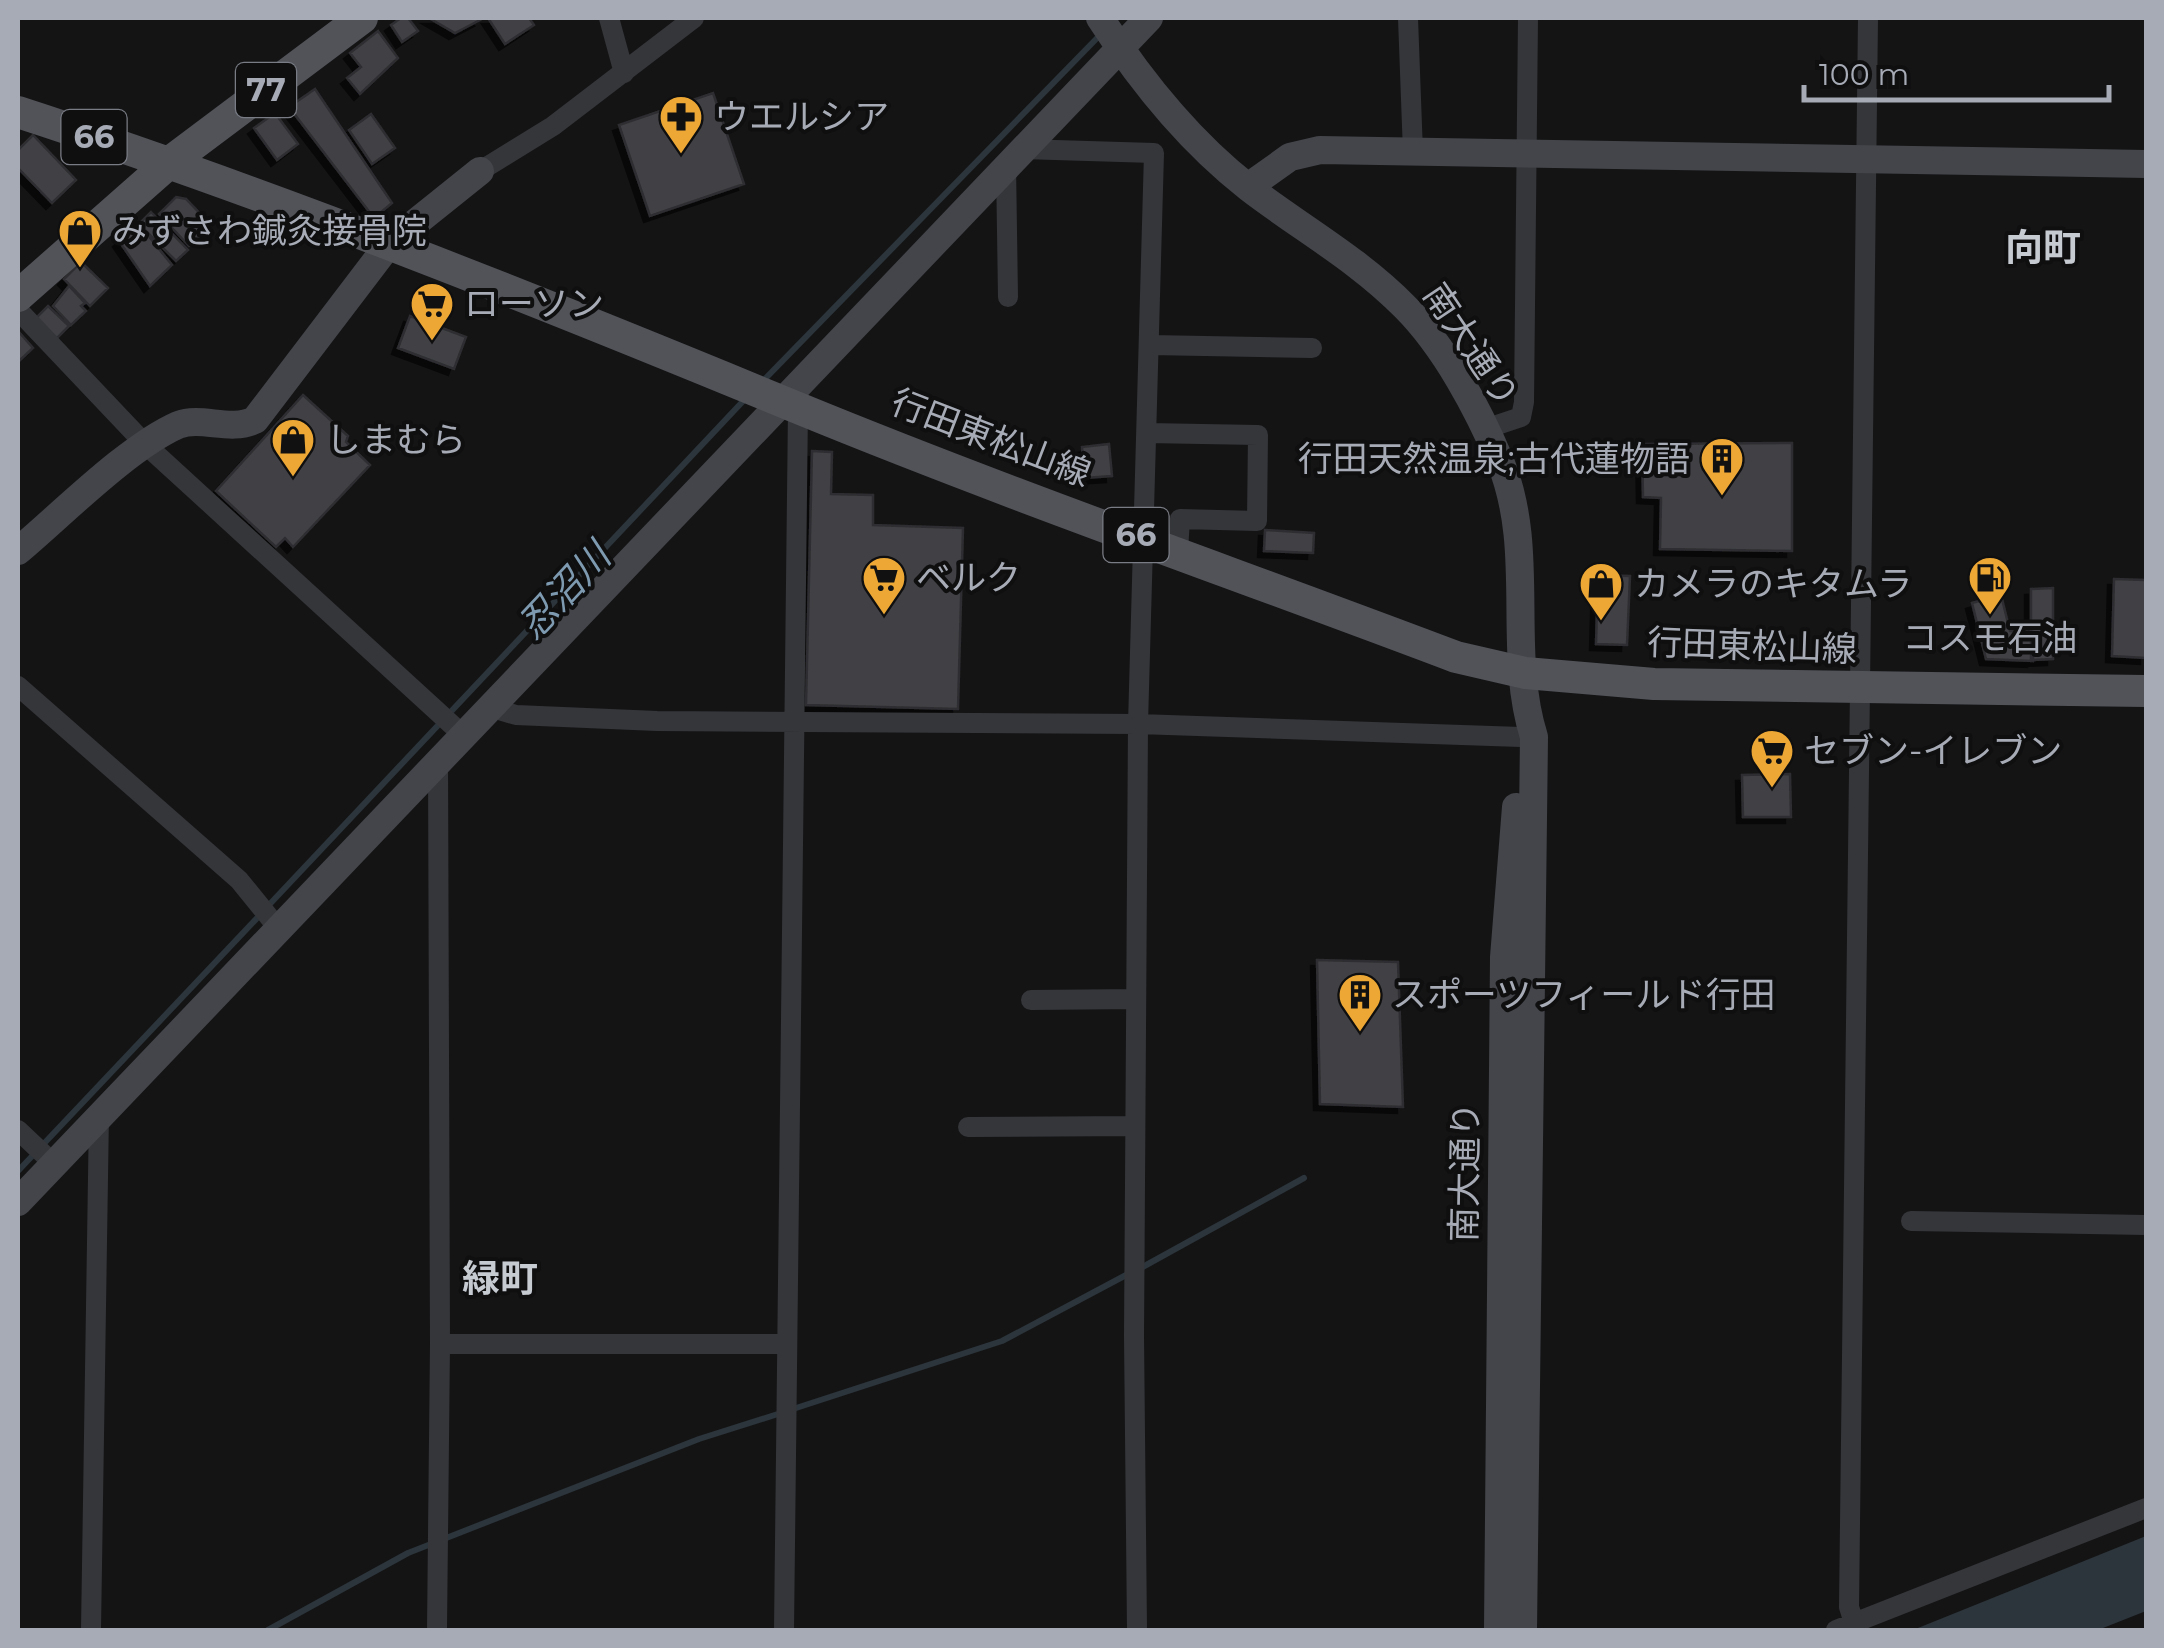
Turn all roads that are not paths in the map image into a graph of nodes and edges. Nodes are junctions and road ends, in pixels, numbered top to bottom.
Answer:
1 (362, 18) edge
2 (609, 18) edge
3 (694, 18) edge
4 (1100, 18) edge
5 (1149, 18) edge
6 (1408, 18) edge
7 (1528, 18) edge
8 (1868, 18) edge
9 (1119, 48) junction
10 (624, 73) junction
11 (18, 112) edge
12 (1413, 152) junction
13 (1526, 154) junction
14 (1014, 157) junction
15 (1868, 160) junction
16 (170, 162) junction
17 (2146, 164) edge
18 (480, 171) joint
19 (1248, 187) junction
20 (389, 244) junction
21 (18, 296) edge
22 (1008, 297) dead end
23 (18, 310) edge
24 (1151, 346) junction
25 (1312, 348) dead end
26 (790, 404) junction
27 (1485, 430) junction
28 (1147, 433) junction
29 (146, 445) junction
30 (1142, 538) junction
31 (1178, 551) junction
32 (18, 552) edge
33 (1525, 674) junction
34 (18, 686) edge
35 (1860, 689) junction
36 (2146, 691) edge
37 (490, 707) junction
38 (793, 722) junction
39 (1138, 724) junction
40 (1524, 727) junction
41 (462, 734) junction
42 (438, 760) junction
43 (278, 928) junction
44 (1136, 998) junction
45 (1031, 1000) dead end
46 (98, 1113) junction
47 (1134, 1126) junction
48 (968, 1127) dead end
49 (18, 1130) edge
50 (54, 1164) junction
51 (18, 1202) edge
52 (1911, 1221) dead end
53 (2146, 1225) edge
54 (440, 1344) junction
55 (787, 1344) junction
56 (2146, 1508) edge
57 (1845, 1627) edge
58 (92, 1630) edge
59 (437, 1630) edge
60 (784, 1630) edge
61 (1137, 1630) edge
62 (1498, 1630) edge
63 (1523, 1630) edge

1 - 16 main road, 77
2 - 10 street
3 - 10 street
4 - 9 street, 南大通り
5 - 9 street
6 - 12 street
7 - 13 street
8 - 15 street
9 - 14 street
9 - 19 street, 南大通り
10 - 18 street
11 - 16 main road, 行田東松山線 / 66
12 - 13 street
12 - 19 street
13 - 15 street
13 - 27 street
14 - 22 street
14 - 24 street
14 - 26 street
15 - 17 street
15 - 35 street
16 - 20 main road, 行田東松山線 / 66
16 - 21 main road, 77
18 - 20 street
19 - 27 street, 南大通り
20 - 26 main road, 行田東松山線 / 66
20 - 29 street
23 - 29 street
24 - 25 street
24 - 28 street
26 - 30 main road, 行田東松山線 / 66
26 - 37 street
26 - 38 street
27 - 33 street, 南大通り
28 - 30 street
28 - 31 street
29 - 32 street
29 - 41 street
30 - 31 main road, 行田東松山線 / 66
30 - 39 street
31 - 33 main road, 行田東松山線 / 66
33 - 35 main road, 行田東松山線 / 66
33 - 40 street, 南大通り
34 - 43 street
35 - 36 main road, 行田東松山線 / 66
35 - 57 street
37 - 38 street
37 - 41 street
38 - 39 street
38 - 55 street
39 - 40 street
39 - 44 street
40 - 62 street, 南大通り
40 - 63 street, 南大通り
41 - 42 street
42 - 43 street
42 - 54 street
43 - 46 street
44 - 45 street
44 - 47 street
46 - 50 street
46 - 58 street
47 - 48 street
47 - 61 street
49 - 50 street
50 - 51 street
52 - 53 street
54 - 55 street
54 - 59 street
55 - 60 street
56 - 57 street

